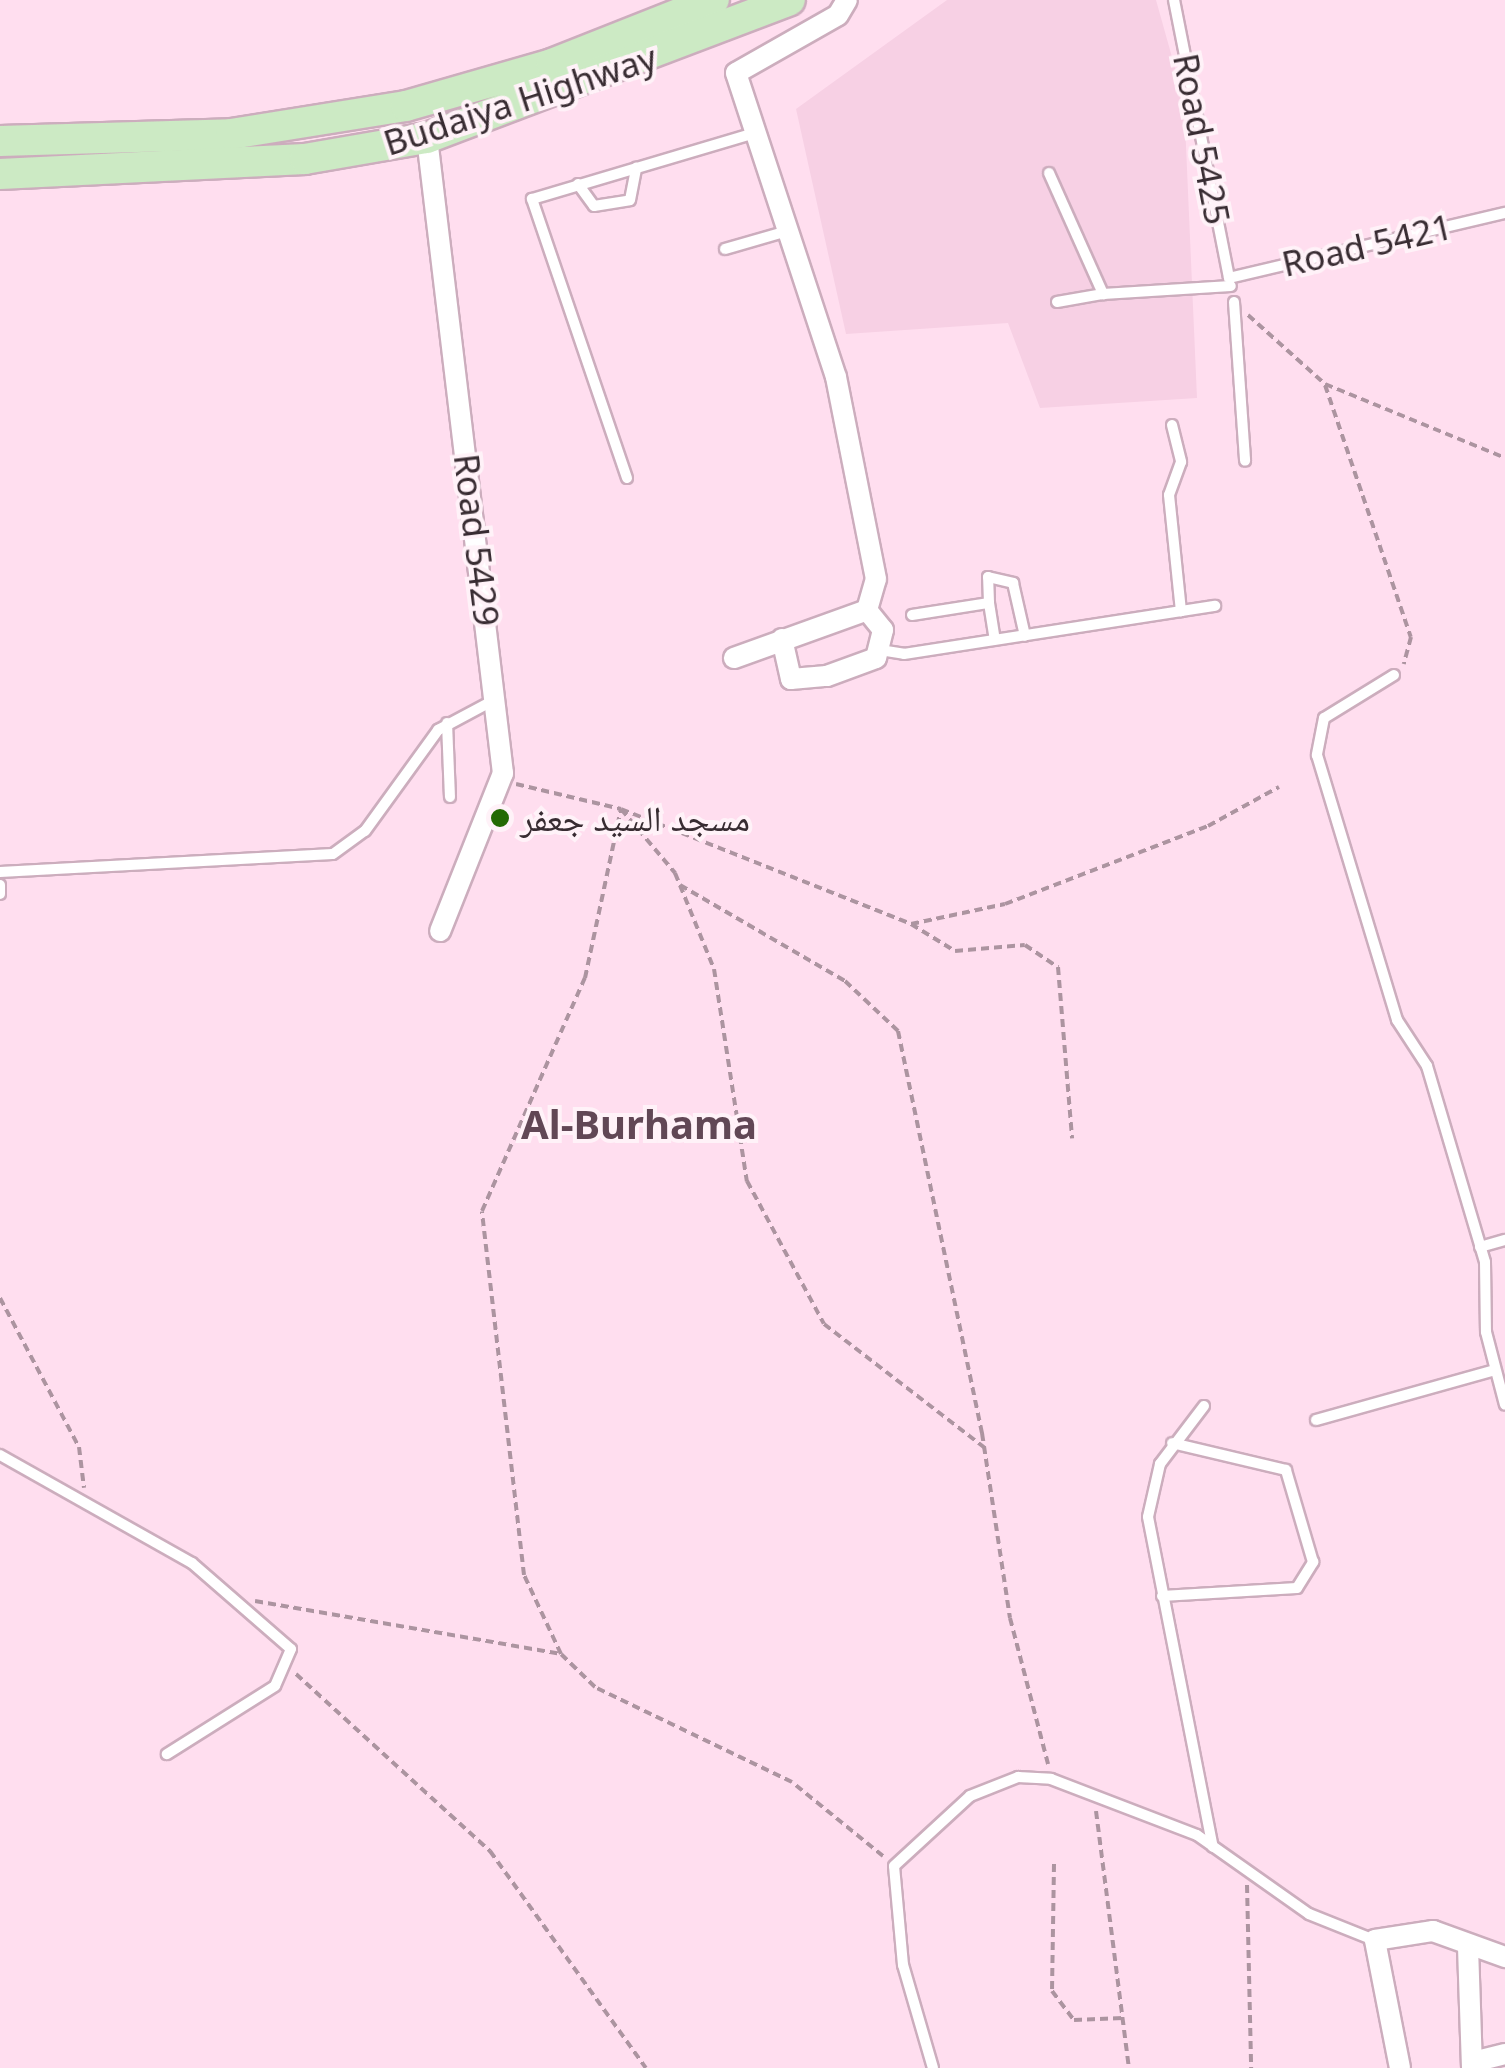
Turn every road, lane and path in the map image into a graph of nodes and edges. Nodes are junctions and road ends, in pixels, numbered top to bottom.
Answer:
1 (714, 0) edge
2 (790, 0) edge
3 (848, 0) edge
4 (1174, 0) edge
5 (756, 132) junction
6 (10, 137) edge
7 (427, 138) junction
8 (636, 168) junction
9 (1049, 173) dead end
10 (0, 174) edge
11 (578, 184) junction
12 (1505, 214) edge
13 (792, 230) junction
14 (725, 249) dead end
15 (1230, 282) junction
16 (1104, 294) junction
17 (1058, 302) dead end
18 (1234, 302) joint
19 (1325, 384) junction
20 (1172, 425) dead end
21 (1505, 458) edge
22 (1246, 462) dead end
23 (627, 478) dead end
24 (989, 603) junction
25 (1215, 606) dead end
26 (867, 610) junction
27 (1181, 611) junction
28 (912, 615) dead end
29 (1025, 636) junction
30 (782, 640) junction
31 (995, 640) junction
32 (880, 650) junction
33 (734, 658) dead end
34 (1394, 675) joint
35 (496, 699) junction
36 (447, 723) junction
37 (502, 780) junction
38 (1279, 787) dead end
39 (450, 796) dead end
40 (621, 809) junction
41 (0, 872) edge
42 (0, 885) edge
43 (680, 885) junction
44 (0, 894) edge
45 (911, 924) junction
46 (440, 932) dead end
47 (1072, 1138) dead end
48 (1505, 1240) edge
49 (1480, 1247) junction
50 (0, 1298) edge
51 (1495, 1370) junction
52 (1505, 1405) edge
53 (1204, 1406) dead end
54 (1316, 1420) dead end
55 (1172, 1443) junction
56 (984, 1447) junction
57 (0, 1455) edge
58 (84, 1496) junction
59 (1162, 1596) junction
60 (238, 1599) junction
61 (561, 1654) junction
62 (288, 1667) junction
63 (167, 1754) dead end
64 (1052, 1778) junction
65 (1094, 1796) junction
66 (1214, 1847) junction
67 (1054, 1864) dead end
68 (894, 1866) junction
69 (1246, 1870) junction
70 (1376, 1940) junction
71 (1468, 1946) junction
72 (1505, 1957) edge
73 (1123, 2018) junction
74 (1505, 2054) edge
75 (1472, 2065) edge
76 (646, 2068) edge
77 (933, 2068) edge
78 (1130, 2068) edge
79 (1251, 2068) edge
80 (1400, 2068) edge

1 - 6 main road, Budaiya Highway
2 - 7 main road, Budaiya Highway
3 - 5 street
4 - 15 lane, Road 5425
5 - 8 lane
5 - 13 street
7 - 10 main road, Budaiya Highway
7 - 35 street, Road 5429
8 - 11 lane
8 - 11 lane
9 - 16 lane
11 - 23 lane
12 - 15 lane, Road 5421
13 - 14 lane
13 - 26 street
15 - 16 lane, Road 5421
16 - 17 lane, Road 5421
18 - 19 path
18 - 22 lane
19 - 21 path
19 - 34 path
20 - 27 lane
24 - 28 lane
24 - 29 lane
24 - 31 lane
25 - 27 lane
26 - 30 street
26 - 32 street
27 - 29 lane
29 - 31 lane
30 - 32 street
30 - 33 street
31 - 32 lane
34 - 49 lane
35 - 36 lane
35 - 37 street, Road 5429
36 - 39 lane
36 - 41 lane
37 - 40 path
37 - 46 street, Road 5429
38 - 45 path
40 - 43 path
40 - 45 path
40 - 61 path
42 - 44 lane
43 - 56 path
43 - 56 path
45 - 47 path
48 - 49 lane
49 - 51 lane
50 - 58 path
51 - 52 lane
51 - 54 lane
53 - 55 lane
55 - 59 lane
55 - 59 lane
56 - 64 path
57 - 58 lane
58 - 60 lane
59 - 66 lane
60 - 61 path
60 - 62 lane
61 - 68 path
62 - 63 lane
62 - 76 path
64 - 65 lane
64 - 68 lane
65 - 66 lane
65 - 73 path
66 - 69 lane
67 - 73 path
68 - 77 lane
69 - 70 lane
69 - 79 path
70 - 71 street
70 - 80 street
71 - 72 street
71 - 75 street
73 - 78 path
74 - 75 street

